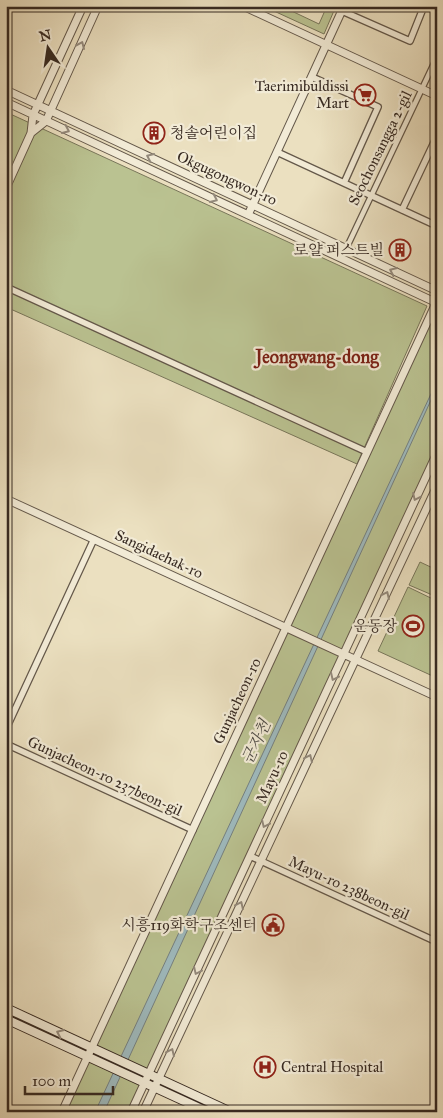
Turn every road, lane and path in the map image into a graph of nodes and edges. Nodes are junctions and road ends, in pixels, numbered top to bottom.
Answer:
1 (83, 6) edge
2 (98, 6) edge
3 (243, 6) edge
4 (424, 6) edge
5 (343, 9) edge
6 (327, 45) junction
7 (437, 58) edge
8 (312, 77) junction
9 (422, 89) junction
10 (6, 90) edge
11 (437, 96) edge
12 (6, 102) edge
13 (38, 104) junction
14 (51, 111) junction
15 (33, 114) junction
16 (46, 121) junction
17 (31, 133) junction
18 (437, 136) edge
19 (278, 152) junction
20 (344, 183) junction
21 (7, 186) edge
22 (371, 195) junction
23 (253, 206) junction
24 (402, 210) junction
25 (248, 215) junction
26 (437, 226) edge
27 (346, 249) junction
28 (6, 287) edge
29 (437, 292) edge
30 (437, 302) edge
31 (367, 452) junction
32 (437, 453) edge
33 (437, 486) edge
34 (6, 499) edge
35 (94, 539) junction
36 (286, 628) junction
37 (344, 655) junction
38 (355, 660) junction
39 (437, 698) edge
40 (6, 729) edge
41 (6, 744) edge
42 (192, 830) junction
43 (250, 856) junction
44 (260, 861) junction
45 (437, 942) edge
46 (6, 1008) edge
47 (6, 1019) edge
48 (92, 1048) junction
49 (88, 1056) junction
50 (149, 1074) junction
51 (158, 1078) junction
52 (145, 1083) junction
53 (154, 1087) junction
54 (62, 1112) edge
55 (132, 1112) edge
56 (143, 1112) edge
57 (208, 1112) edge
58 (231, 1112) edge

1 - 13 street
14 -> 2 street
3 - 6 street
4 - 5 street
5 - 6 street
6 - 8 street
6 - 9 street
7 - 9 street, Seochonsangga 2-gil
8 - 19 street
8 - 20 street
9 - 11 street
9 - 22 street, Seochonsangga 2-gil
10 - 13 street, Okgugongwon-ro
12 - 15 street, Okgugongwon-ro
13 - 14 street, Okgugongwon-ro
13 - 15 street
14 - 16 street
23 -> 14 street, Okgugongwon-ro
15 - 16 street, Okgugongwon-ro
15 - 17 street
16 - 17 street
16 -> 25 street, Okgugongwon-ro
17 - 21 street
18 - 24 street
19 - 20 street
19 - 23 street
20 - 22 street
22 - 24 street
22 - 27 street, Seochonsangga 2-gil
23 - 25 street
23 - 27 street, Okgugongwon-ro
24 - 26 street
25 - 30 street, Okgugongwon-ro
29 -> 27 street, Okgugongwon-ro
28 - 31 street
30 - 31 street, Gunjacheon-ro
31 - 36 street, Gunjacheon-ro
32 -> 37 street, Mayu-ro
38 -> 33 street, Mayu-ro
34 - 35 street, Sangidaehak-ro
35 - 36 street, Sangidaehak-ro
35 - 40 street
36 - 37 street, Sangidaehak-ro
36 - 42 street, Gunjacheon-ro
37 - 38 street
37 -> 43 street, Mayu-ro
38 - 39 street
44 -> 38 street, Mayu-ro
41 - 42 street, Gunjacheon-ro 237beon-gil
42 - 48 street, Gunjacheon-ro
43 - 44 street, Mayu-ro 238beon-gil
43 -> 50 street, Mayu-ro
44 - 45 street, Mayu-ro 238beon-gil
51 -> 44 street, Mayu-ro
48 -> 46 main road
47 - 49 main road
48 - 49 street, Gunjacheon-ro
48 - 50 main road
49 - 52 main road
49 - 54 street, Gunjacheon-ro
50 - 51 main road
50 - 52 street, Mayu-ro
51 - 53 street, Mayu-ro
51 - 58 main road
52 - 53 main road
52 - 55 street, Mayu-ro
53 - 56 street, Mayu-ro
53 - 57 main road

